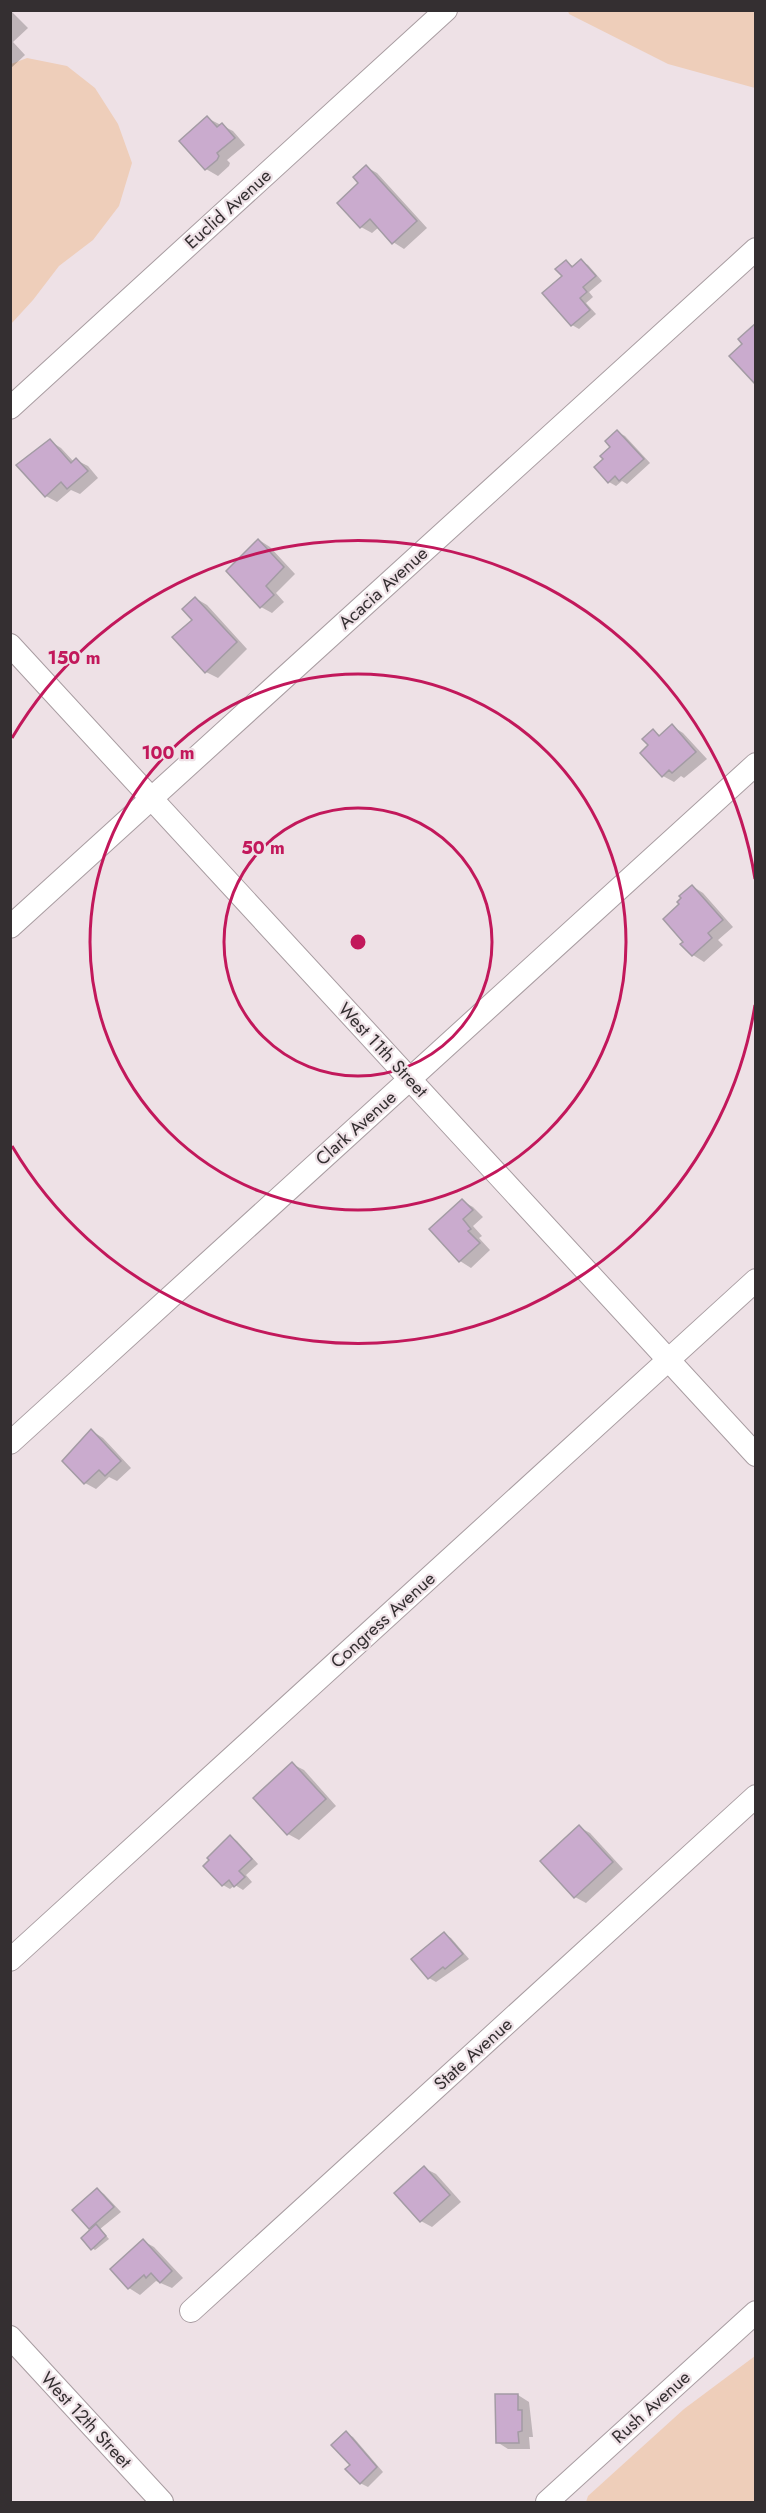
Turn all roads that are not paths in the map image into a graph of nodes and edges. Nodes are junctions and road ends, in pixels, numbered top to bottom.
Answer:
1 (446, 10) edge
2 (756, 249) edge
3 (10, 408) edge
4 (10, 645) edge
5 (756, 764) edge
6 (152, 798) junction
7 (10, 927) edge
8 (410, 1079) junction
9 (756, 1280) edge
10 (668, 1360) junction
11 (10, 1443) edge
12 (756, 1455) edge
13 (756, 1796) edge
14 (10, 1960) edge
15 (191, 2311) dead end
16 (756, 2312) edge
17 (10, 2337) edge
18 (162, 2502) edge
19 (547, 2502) edge

1 - 3 street, Euclid Avenue
2 - 6 street, Acacia Avenue
4 - 6 street, West 11th Street
5 - 8 street, Clark Avenue
6 - 7 street, Acacia Avenue
6 - 8 street, West 11th Street
8 - 10 street, West 11th Street
8 - 11 street, Clark Avenue
9 - 10 street, Congress Avenue
10 - 12 street, West 11th Street
10 - 14 street, Congress Avenue
13 - 15 street, State Avenue
16 - 19 street, Rush Avenue
17 - 18 street, West 12th Street

